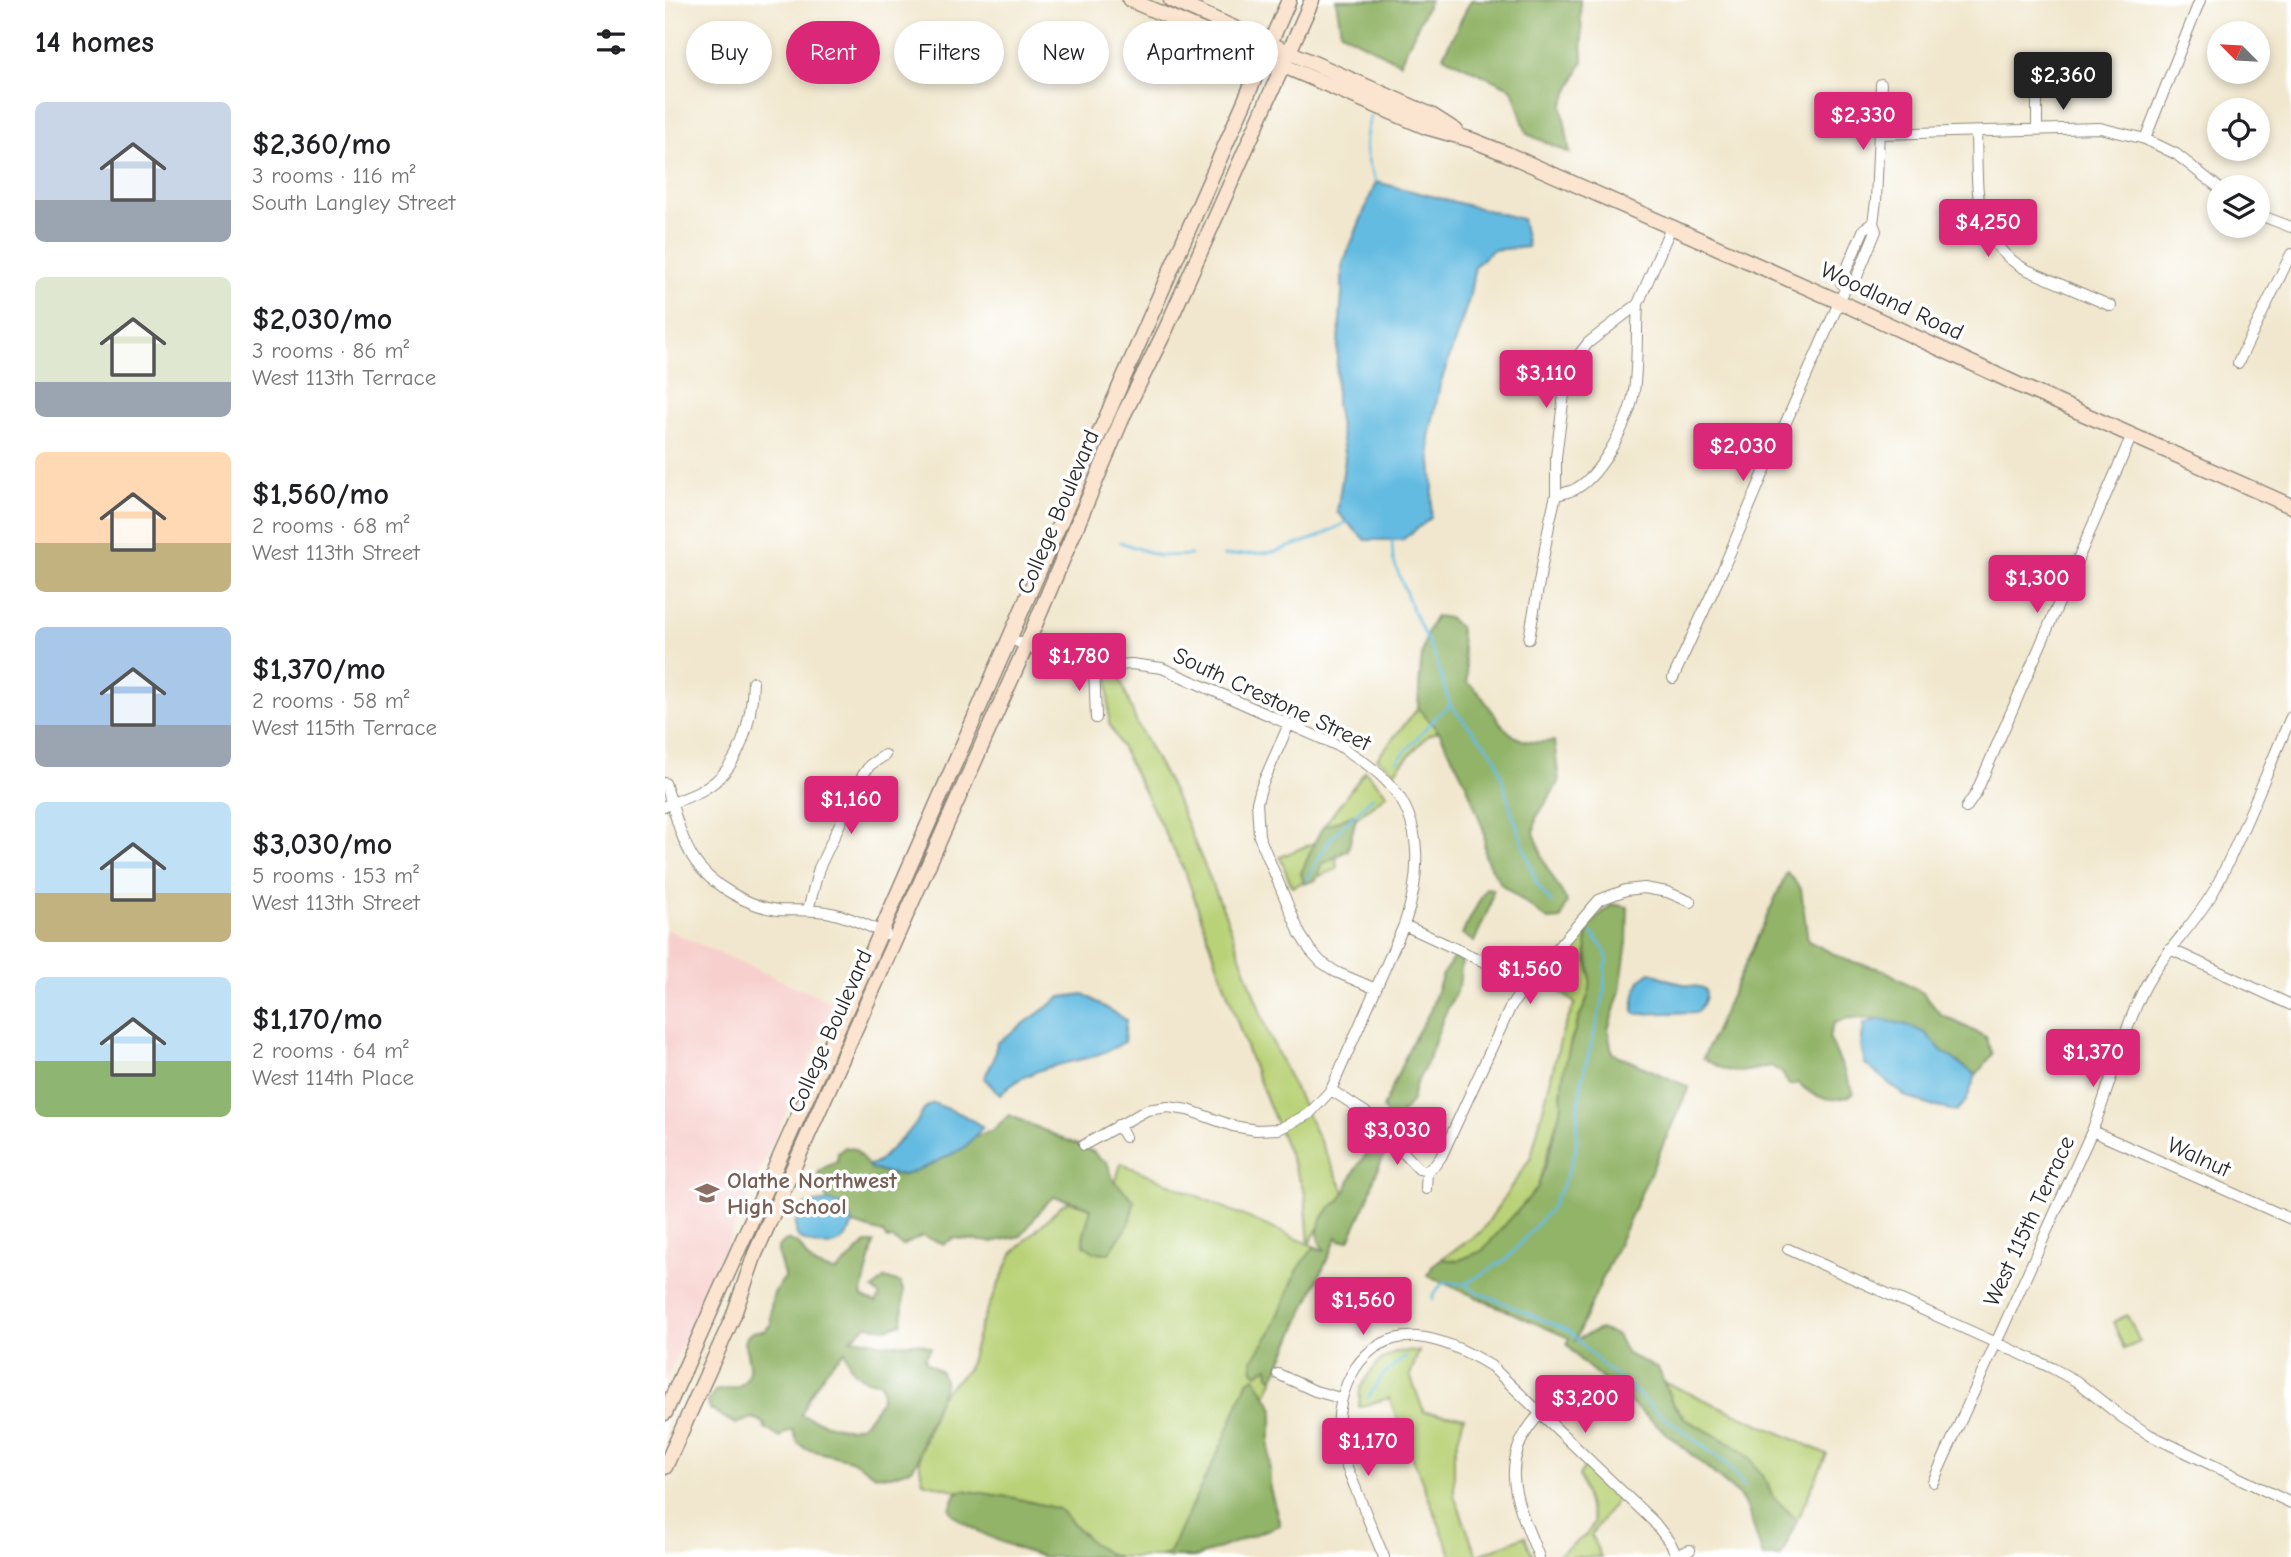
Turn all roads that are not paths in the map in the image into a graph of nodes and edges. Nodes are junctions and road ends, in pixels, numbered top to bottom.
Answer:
1 (1130, 0) edge
2 (1171, 0) edge
3 (1289, 0) edge
4 (1312, 0) edge
5 (2200, 0) edge
6 (1178, 21) edge
7 (1218, 21) edge
8 (1278, 25) edge
9 (1278, 47) edge
10 (1289, 52) junction
11 (2047, 62) dead end
12 (1278, 64) edge
13 (1282, 66) junction
14 (1252, 84) edge
15 (1881, 84) dead end
16 (2037, 129) junction
17 (1976, 133) junction
18 (1879, 134) junction
19 (2145, 139) junction
20 (1472, 140) junction
21 (2207, 178) edge
22 (2270, 219) edge
23 (1671, 227) junction
24 (2291, 227) edge
25 (2291, 254) edge
26 (1843, 295) junction
27 (1638, 304) junction
28 (2111, 306) dead end
29 (2238, 363) dead end
30 (2132, 435) junction
31 (1556, 495) junction
32 (2291, 506) edge
33 (1009, 638) junction
34 (1529, 639) dead end
35 (1026, 646) junction
36 (1094, 667) junction
37 (1673, 678) dead end
38 (753, 682) dead end
39 (2291, 717) edge
40 (1096, 718) dead end
41 (1289, 724) junction
42 (885, 755) dead end
43 (665, 783) edge
44 (668, 804) edge
45 (1966, 808) dead end
46 (1691, 902) dead end
47 (808, 910) junction
48 (1404, 925) junction
49 (881, 931) junction
50 (897, 938) junction
51 (2171, 949) junction
52 (1523, 988) junction
53 (1376, 989) junction
54 (2291, 1004) edge
55 (1331, 1090) junction
56 (1118, 1125) junction
57 (2092, 1131) junction
58 (1125, 1137) dead end
59 (1084, 1145) dead end
60 (1427, 1171) junction
61 (1426, 1189) dead end
62 (2291, 1219) edge
63 (1788, 1249) dead end
64 (1995, 1341) junction
65 (1277, 1374) dead end
66 (1340, 1398) junction
67 (665, 1413) edge
68 (1541, 1413) junction
69 (665, 1467) edge
70 (1933, 1482) dead end
71 (2291, 1503) edge
72 (1690, 1550) dead end
73 (1677, 1556) edge
74 (1384, 1557) edge
75 (1539, 1557) edge

1 - 6 main road, Woodland Road
2 - 7 main road, Woodland Road
3 - 8 main road, College Boulevard
4 - 10 main road, College Boulevard
5 - 19 street
9 - 10 main road, Woodland Road
10 - 13 main road, College Boulevard
10 - 20 main road, Woodland Road
11 - 16 street
12 - 13 main road, Woodland Road
13 - 20 main road, Woodland Road
13 - 35 main road, College Boulevard
14 - 33 main road, College Boulevard
15 - 18 street
16 - 17 street
16 - 19 street
17 - 18 street
17 - 28 street
18 - 26 street
19 - 21 street
20 - 23 main road, Woodland Road
22 - 24 street
23 - 26 main road, Woodland Road
23 - 27 street
25 - 29 street
26 - 30 main road, Woodland Road
26 - 37 street
27 - 31 street
27 - 31 street
30 - 32 main road, Woodland Road
30 - 45 street
31 - 34 street
33 - 35 street, South Crestone Street
33 - 49 main road, College Boulevard
35 - 36 street, South Crestone Street
35 - 50 main road, College Boulevard
36 - 40 street
36 - 41 street, South Crestone Street
38 - 44 street
39 - 51 street, West 115th Terrace
41 - 48 street, South Crestone Street
41 - 53 street
42 - 47 street
43 - 44 street
44 - 47 street
46 - 52 street
47 - 49 street
48 - 52 street
48 - 53 street, South Crestone Street
49 - 50 street
49 - 67 main road, College Boulevard
50 - 69 main road, College Boulevard
51 - 54 street
51 - 57 street, West 115th Terrace
52 - 60 street
53 - 55 street, South Crestone Street
55 - 56 street, South Crestone Street
55 - 60 street
56 - 58 street
56 - 59 street, South Crestone Street
57 - 62 street, Walnut
57 - 64 street, West 115th Terrace
60 - 61 street
63 - 64 street
64 - 70 street, West 115th Terrace
64 - 71 street
65 - 66 street
66 - 68 street
66 - 74 street
68 - 73 street
68 - 75 street
72 - 73 street

